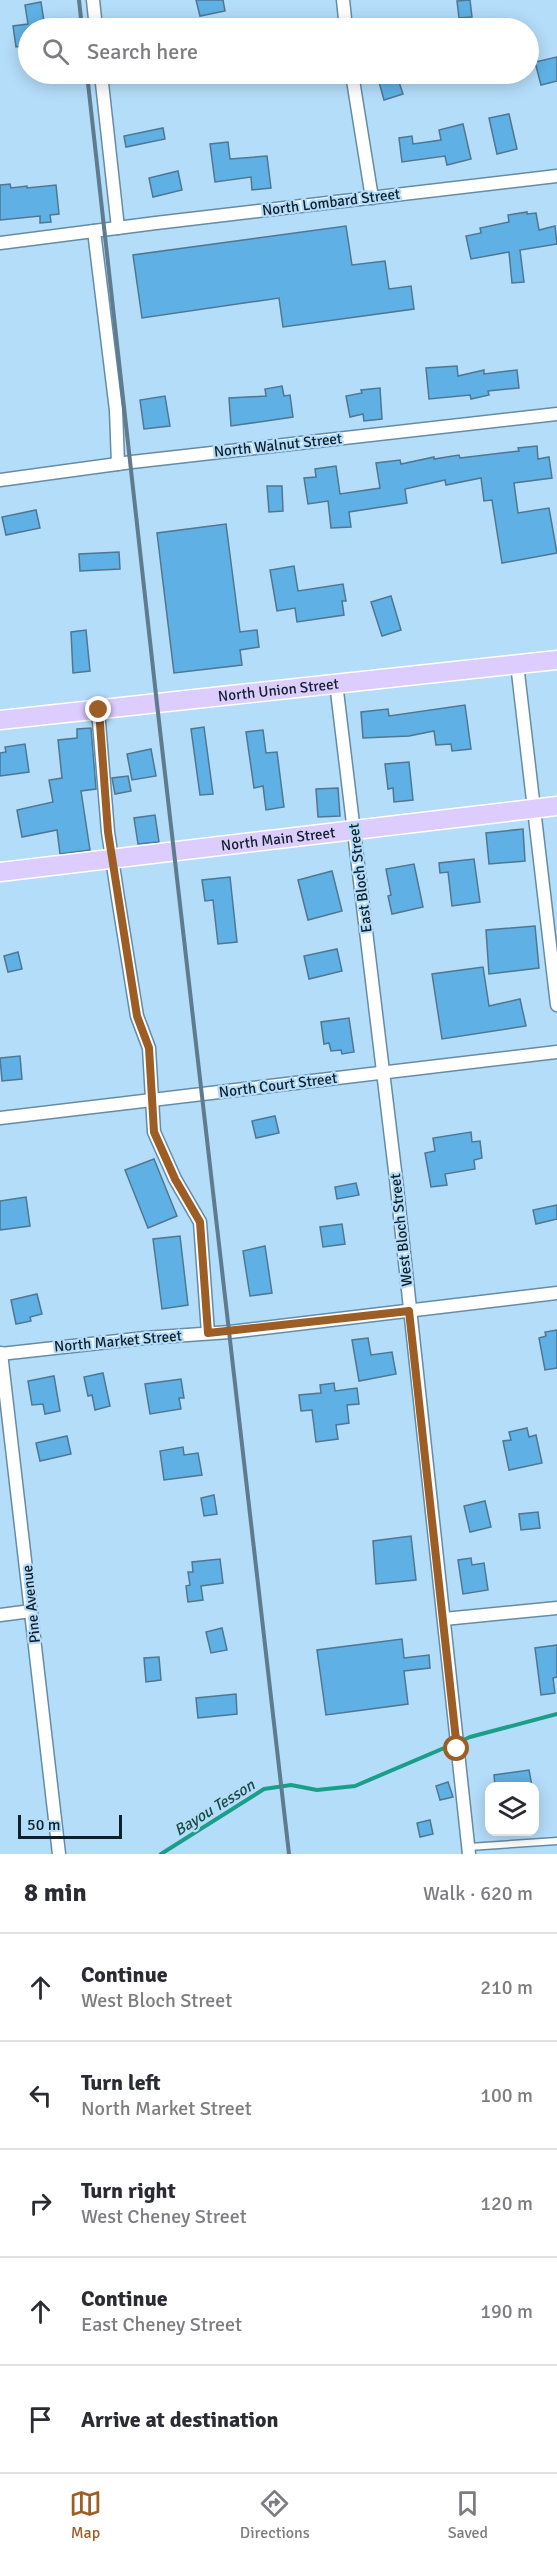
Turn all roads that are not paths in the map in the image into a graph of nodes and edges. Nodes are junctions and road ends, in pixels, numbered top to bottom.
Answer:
1 (93, 0) edge
2 (344, 0) edge
3 (95, 18) edge
4 (345, 18) edge
5 (101, 84) edge
6 (354, 84) edge
7 (557, 176) edge
8 (372, 198) junction
9 (106, 230) junction
10 (0, 243) edge
11 (557, 414) edge
12 (118, 464) junction
13 (0, 480) edge
14 (557, 660) edge
15 (517, 664) junction
16 (336, 684) junction
17 (99, 710) junction
18 (0, 720) edge
19 (557, 806) edge
20 (534, 809) junction
21 (354, 831) junction
22 (113, 859) junction
23 (0, 872) edge
24 (557, 1005) edge
25 (557, 1052) edge
26 (382, 1072) junction
27 (152, 1100) junction
28 (0, 1118) edge
29 (557, 1293) edge
30 (409, 1311) junction
31 (208, 1333) junction
32 (1, 1353) edge
33 (557, 1608) edge
34 (31, 1611) junction
35 (0, 1615) edge
36 (444, 1619) junction
37 (557, 1841) edge
38 (469, 1851) edge
39 (60, 1854) edge

1 - 3 street
2 - 4 street
5 - 9 street
6 - 8 street
7 - 8 street, North Lombard Street
8 - 9 street, North Lombard Street
9 - 10 street, North Lombard Street
9 - 12 street
11 - 12 street, North Walnut Street
12 - 13 street, North Walnut Street
14 - 15 main road, North Union Street
15 - 16 main road, North Union Street
15 - 20 street
16 - 17 main road, North Union Street
16 - 21 street, East Bloch Street
17 - 18 main road, North Union Street
17 - 22 street
19 - 20 main road, North Main Street
20 - 21 main road, North Main Street
20 - 24 street
21 - 22 main road, North Main Street
21 - 26 street, East Bloch Street
22 - 23 main road, North Main Street
22 - 27 street
25 - 26 street, North Court Street
26 - 27 street, North Court Street
26 - 30 street, West Bloch Street
27 - 28 street, North Court Street
27 - 31 street
29 - 30 street, North Market Street
30 - 31 street, North Market Street
30 - 36 street, West Bloch Street
31 - 32 street, North Market Street
32 - 34 street, Pine Avenue
33 - 36 street
34 - 35 street
34 - 39 street, Pine Avenue
36 - 38 street, West Bloch Street
37 - 38 lane

